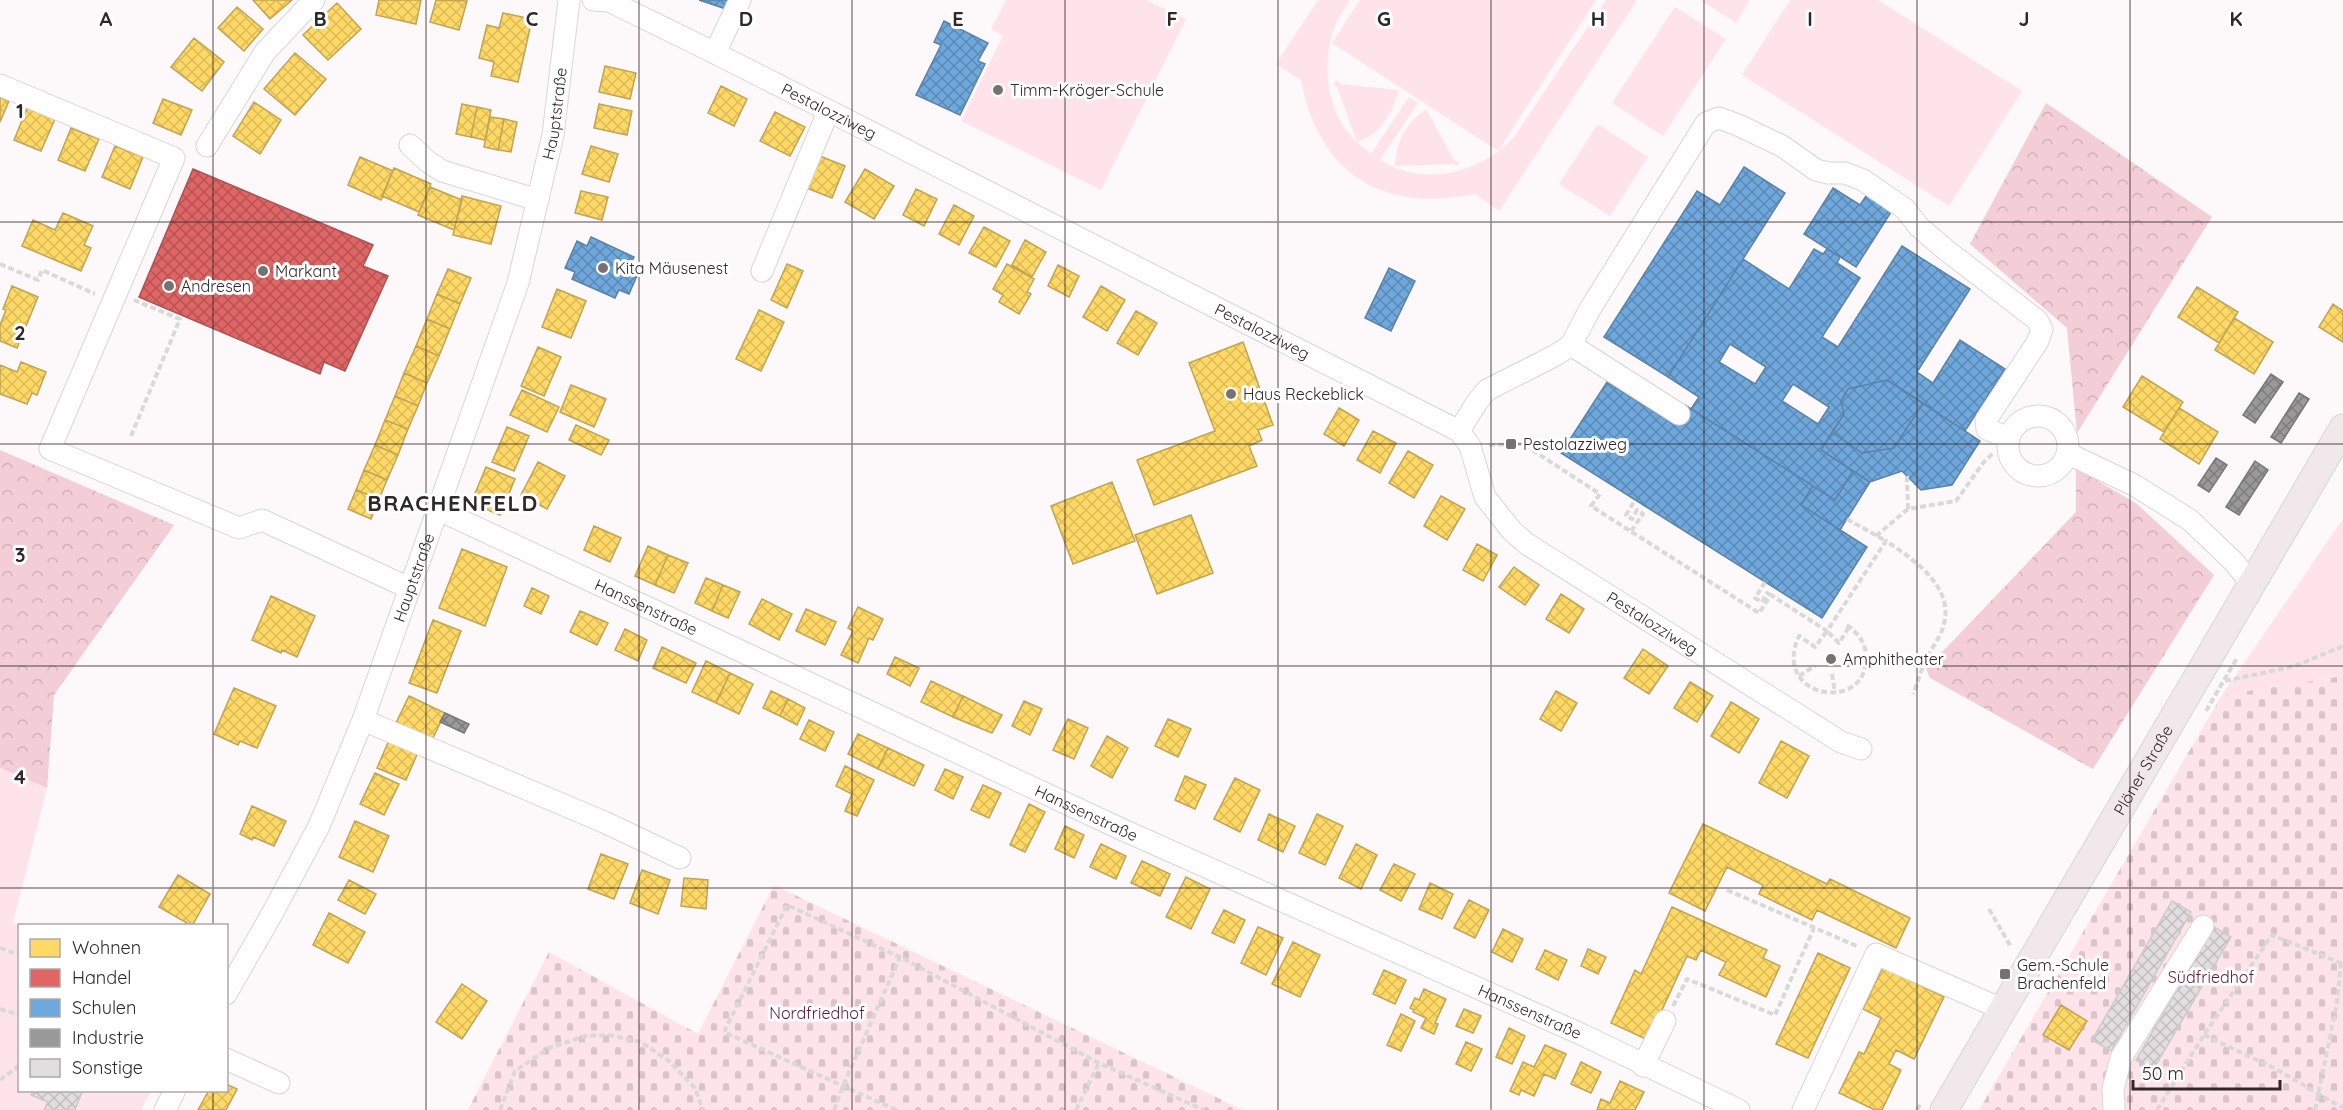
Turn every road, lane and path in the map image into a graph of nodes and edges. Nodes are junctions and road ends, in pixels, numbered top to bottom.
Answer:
1 (314, 0) edge
2 (569, 0) edge
3 (593, 0) edge
4 (740, 0) edge
5 (715, 53) junction
6 (0, 85) edge
7 (828, 112) junction
8 (410, 145) dead end
9 (207, 146) dead end
10 (538, 200) junction
11 (0, 264) edge
12 (762, 271) dead end
13 (114, 297) junction
14 (1571, 345) junction
15 (1679, 414) dead end
16 (2343, 428) edge
17 (131, 436) dead end
18 (2008, 438) junction
19 (1465, 439) junction
20 (2069, 454) junction
21 (1907, 476) dead end
22 (1635, 500) dead end
23 (437, 509) junction
24 (1908, 509) junction
25 (1847, 519) dead end
26 (1631, 531) junction
27 (1876, 536) junction
28 (1886, 541) junction
29 (1765, 582) dead end
30 (2251, 584) junction
31 (408, 588) junction
32 (1771, 595) junction
33 (1827, 631) junction
34 (2343, 646) edge
35 (1847, 661) dead end
36 (1866, 665) junction
37 (1815, 666) dead end
38 (2199, 671) junction
39 (1832, 674) dead end
40 (1799, 676) junction
41 (1835, 693) junction
42 (1913, 694) dead end
43 (363, 720) junction
44 (1861, 749) dead end
45 (680, 858) dead end
46 (1727, 890) dead end
47 (1989, 909) dead end
48 (2203, 926) dead end
49 (1814, 928) junction
50 (2011, 947) dead end
51 (0, 948) edge
52 (18, 954) edge
53 (1876, 954) junction
54 (900, 957) junction
55 (2342, 964) edge
56 (228, 991) edge
57 (0, 1009) edge
58 (2002, 1009) junction
59 (18, 1014) edge
60 (1665, 1021) joint
61 (2204, 1035) junction
62 (228, 1060) edge
63 (1100, 1063) junction
64 (18, 1066) edge
65 (1643, 1066) junction
66 (0, 1080) edge
67 (279, 1083) dead end
68 (843, 1086) junction
69 (2319, 1096) junction
70 (2343, 1108) edge
71 (500, 1110) edge
72 (703, 1110) edge
73 (834, 1110) edge
74 (896, 1110) edge
75 (1076, 1110) edge
76 (1204, 1110) edge
77 (1739, 1110) edge
78 (1803, 1110) edge
79 (1944, 1110) edge
80 (2114, 1110) edge
81 (2157, 1110) edge
82 (2315, 1110) edge

1 - 9 street
2 - 10 street, Hauptstraße
3 - 5 street, Pestalozziweg
4 - 5 street
5 - 7 street, Pestalozziweg
6 - 13 street
7 - 12 street
7 - 19 street, Pestalozziweg
8 - 10 street
10 - 23 street, Hauptstraße
11 - 13 path
13 - 17 path
13 - 31 street
14 - 15 street
14 - 18 street
14 - 19 street
16 - 30 main road, Plöner Straße
18 - 20 street
18 - 20 street
18 - 24 path
19 - 26 path
19 - 44 street, Pestalozziweg
20 - 30 street
21 - 24 path
22 - 26 path
23 - 31 street, Hauptstraße
23 - 65 street, Hanssenstraße
24 - 27 path
25 - 27 path
26 - 32 path
27 - 28 path
28 - 33 path
28 - 42 path
29 - 32 path
30 - 38 main road, Plöner Straße
31 - 43 street, Hauptstraße
32 - 33 path
33 - 36 path
33 - 40 path
34 - 38 path
35 - 36 path
36 - 41 path
37 - 40 path
38 - 58 main road, Plöner Straße
39 - 41 path
40 - 41 path
43 - 45 street
43 - 56 street, Hauptstraße
46 - 49 path
47 - 50 path
48 - 80 street
49 - 53 path
49 - 60 path
51 - 52 path
53 - 58 street
53 - 78 street
54 - 63 path
54 - 68 path
54 - 68 path
55 - 61 path
55 - 69 path
57 - 59 path
58 - 79 main road, Plöner Straße
60 - 65 street
61 - 69 path
61 - 81 path
62 - 67 street
63 - 75 path
63 - 76 path
64 - 66 path
65 - 77 street, Hanssenstraße
68 - 73 path
68 - 74 path
69 - 70 path
69 - 82 path
71 - 72 path

